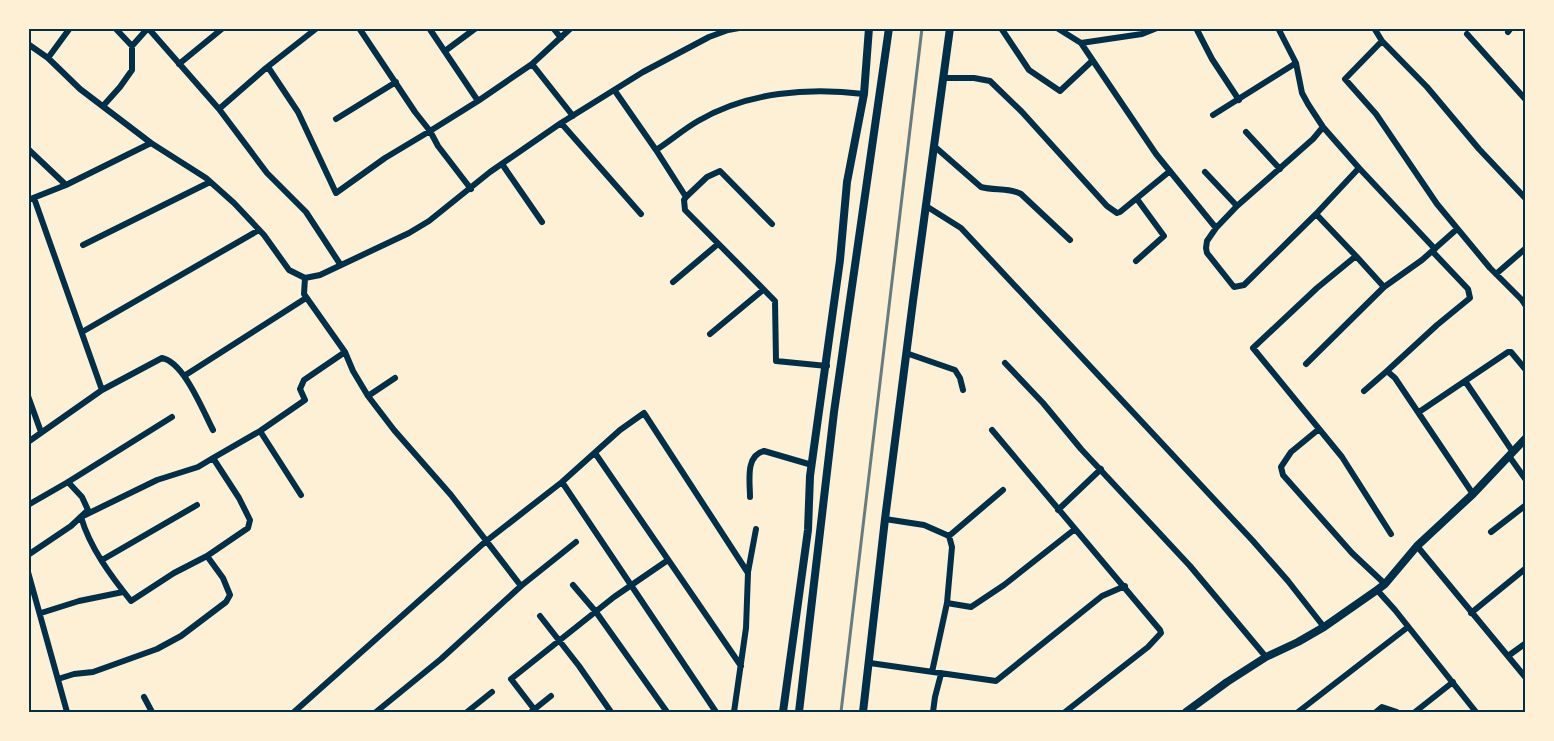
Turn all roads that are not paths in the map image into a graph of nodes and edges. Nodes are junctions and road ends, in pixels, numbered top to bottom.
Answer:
1 (70, 28) edge
2 (115, 28) edge
3 (148, 28) edge
4 (223, 28) edge
5 (317, 28) edge
6 (359, 28) edge
7 (429, 28) edge
8 (476, 28) edge
9 (553, 28) edge
10 (571, 28) edge
11 (739, 28) edge
12 (869, 28) edge
13 (889, 28) edge
14 (950, 28) edge
15 (1001, 28) edge
16 (1157, 28) edge
17 (1196, 28) edge
18 (1374, 28) edge
19 (727, 29) edge
20 (1059, 29) edge
21 (1281, 29) edge
22 (1467, 34) dead end
23 (561, 38) junction
24 (1382, 41) junction
25 (1081, 44) junction
26 (132, 46) junction
27 (29, 47) edge
28 (445, 51) junction
29 (48, 58) junction
30 (1092, 61) junction
31 (1296, 63) junction
32 (179, 64) junction
33 (532, 64) junction
34 (268, 67) junction
35 (944, 78) junction
36 (396, 82) junction
37 (615, 91) junction
38 (864, 94) junction
39 (1239, 100) junction
40 (1526, 100) edge
41 (478, 101) junction
42 (103, 106) junction
43 (219, 109) junction
44 (1213, 115) dead end
45 (573, 116) junction
46 (336, 120) dead end
47 (561, 123) junction
48 (1323, 127) junction
49 (430, 131) junction
50 (1246, 132) dead end
51 (151, 143) junction
52 (934, 146) junction
53 (28, 149) edge
54 (656, 150) junction
55 (502, 164) junction
56 (1359, 168) junction
57 (1280, 169) junction
58 (1170, 171) junction
59 (1205, 172) dead end
60 (210, 182) junction
61 (66, 184) junction
62 (471, 189) junction
63 (686, 197) junction
64 (31, 199) edge
65 (1137, 199) junction
66 (1526, 199) edge
67 (926, 206) junction
68 (1237, 207) junction
69 (641, 214) dead end
70 (1316, 214) junction
71 (542, 222) dead end
72 (772, 224) dead end
73 (1216, 228) junction
74 (1457, 229) junction
75 (259, 230) junction
76 (1070, 240) dead end
77 (718, 244) junction
78 (83, 245) dead end
79 (1526, 248) edge
80 (1434, 250) junction
81 (1356, 256) junction
82 (1136, 261) dead end
83 (340, 264) junction
84 (1496, 274) junction
85 (306, 278) junction
86 (674, 282) dead end
87 (1384, 287) junction
88 (763, 290) junction
89 (306, 298) junction
90 (1526, 306) edge
91 (82, 332) junction
92 (710, 334) dead end
93 (345, 352) junction
94 (906, 354) junction
95 (1005, 363) dead end
96 (1306, 364) dead end
97 (827, 366) junction
98 (1526, 370) edge
99 (1387, 371) junction
100 (184, 376) junction
101 (395, 378) dead end
102 (1465, 381) junction
103 (102, 390) junction
104 (963, 390) dead end
105 (1364, 391) dead end
106 (28, 396) edge
107 (368, 396) junction
108 (1419, 412) junction
109 (172, 417) dead end
110 (1319, 429) junction
111 (213, 430) dead end
112 (992, 430) dead end
113 (260, 431) junction
114 (41, 432) junction
115 (1526, 438) edge
116 (28, 442) edge
117 (595, 453) junction
118 (1511, 454) junction
119 (213, 458) junction
120 (812, 465) junction
121 (1101, 469) junction
122 (1526, 480) edge
123 (68, 482) junction
124 (562, 482) junction
125 (1003, 490) dead end
126 (1473, 494) junction
127 (302, 495) dead end
128 (750, 497) dead end
129 (28, 505) edge
130 (197, 505) dead end
131 (1526, 505) edge
132 (1059, 510) junction
133 (81, 517) junction
134 (885, 519) junction
135 (756, 529) dead end
136 (1075, 529) junction
137 (1491, 532) dead end
138 (1391, 534) dead end
139 (948, 536) junction
140 (485, 542) junction
141 (576, 542) dead end
142 (1417, 546) junction
143 (28, 555) edge
144 (207, 556) junction
145 (102, 560) junction
146 (668, 560) junction
147 (1526, 568) edge
148 (28, 572) edge
149 (748, 573) junction
150 (1385, 584) junction
151 (573, 585) dead end
152 (631, 585) junction
153 (520, 586) junction
154 (1125, 586) junction
155 (1377, 590) junction
156 (123, 592) junction
157 (947, 603) junction
158 (596, 612) junction
159 (41, 613) junction
160 (1471, 613) junction
161 (540, 616) dead end
162 (1324, 627) junction
163 (1408, 627) junction
164 (560, 641) junction
165 (1526, 643) edge
166 (1508, 656) junction
167 (1266, 657) junction
168 (870, 663) junction
169 (741, 666) junction
170 (932, 672) junction
171 (941, 674) junction
172 (1526, 678) edge
173 (58, 679) junction
174 (1453, 682) junction
175 (492, 692) dead end
176 (550, 696) dead end
177 (144, 697) dead end
178 (532, 711) edge
179 (67, 712) edge
180 (152, 712) edge
181 (294, 712) edge
182 (376, 712) edge
183 (467, 712) edge
184 (611, 712) edge
185 (667, 712) edge
186 (716, 712) edge
187 (734, 712) edge
188 (783, 712) edge
189 (799, 712) edge
190 (863, 712) edge
191 (933, 712) edge
192 (1065, 712) edge
193 (1186, 712) edge
194 (1298, 712) edge
195 (1376, 712) edge
196 (1397, 712) edge
197 (1415, 712) edge
198 (1476, 712) edge

1 - 29 street
2 - 26 street
3 - 26 street
3 - 32 street
4 - 32 street
5 - 34 street
6 - 36 street
7 - 28 street
8 - 28 street
9 - 23 street
10 - 23 street
11 - 19 street
12 - 38 street
13 - 189 street
14 - 35 main road
15 - 30 street
16 - 25 street
17 - 39 street
18 - 24 street
19 - 37 street
20 - 25 street
21 - 31 street
22 - 40 street
23 - 33 street
24 - 66 street
24 - 74 street
25 - 30 street
26 - 42 street
27 - 29 street
28 - 41 street
29 - 42 street
30 - 58 street
31 - 39 street
31 - 48 street
32 - 43 street
33 - 41 street
33 - 45 street
34 - 43 street
34 - 49 street
35 - 52 main road
35 - 65 street
36 - 46 street
36 - 49 street
37 - 45 street
37 - 54 street
38 - 54 street
38 - 97 street
39 - 44 street
41 - 49 street
42 - 51 street
43 - 83 street
45 - 47 street
47 - 55 street
47 - 69 street
48 - 56 street
48 - 57 street
49 - 62 street
50 - 57 street
51 - 60 street
51 - 61 street
52 - 67 main road
52 - 76 street
53 - 61 street
54 - 63 street
55 - 62 street
55 - 71 street
56 - 70 street
56 - 80 street
57 - 68 street
58 - 65 street
58 - 73 street
59 - 68 street
60 - 75 street
60 - 78 street
61 - 64 street
62 - 83 street
63 - 72 street
63 - 77 street
64 - 91 street
65 - 82 street
67 - 94 main road
67 - 162 street
68 - 73 street
70 - 73 street
70 - 81 street
74 - 80 street
74 - 84 street
75 - 85 street
75 - 91 street
77 - 86 street
77 - 88 street
79 - 84 street
80 - 87 street
80 - 99 street
81 - 87 street
81 - 110 street
83 - 85 street
84 - 90 street
85 - 89 street
87 - 96 street
88 - 92 street
88 - 97 street
89 - 93 street
89 - 100 street
91 - 103 street
93 - 107 street
93 - 113 street
94 - 104 street
94 - 134 main road
95 - 121 street
97 - 120 street
98 - 102 street
99 - 105 street
99 - 108 street
100 - 103 street
100 - 111 street
101 - 107 street
102 - 108 street
102 - 118 street
103 - 114 street
106 - 114 street
107 - 140 street
108 - 126 street
109 - 123 street
110 - 138 street
110 - 150 street
112 - 132 street
113 - 119 street
113 - 127 street
114 - 116 street
115 - 118 street
117 - 124 street
117 - 146 street
117 - 149 street
118 - 122 street
118 - 126 street
119 - 133 street
119 - 144 street
120 - 128 street
120 - 188 street
121 - 132 street
121 - 167 street
123 - 129 street
123 - 133 street
124 - 140 street
124 - 152 street
125 - 139 street
126 - 142 street
130 - 145 street
131 - 137 street
132 - 136 street
133 - 143 street
133 - 145 street
134 - 139 street
134 - 168 main road
135 - 149 street
136 - 154 street
136 - 157 street
139 - 157 street
140 - 153 street
140 - 181 street
141 - 153 street
142 - 150 street
142 - 160 street
144 - 156 street
144 - 173 street
145 - 156 street
146 - 152 street
146 - 169 street
147 - 160 street
148 - 159 street
149 - 169 street
150 - 155 street
151 - 158 street
152 - 158 street
152 - 186 street
153 - 182 street
154 - 171 street
154 - 192 street
155 - 162 street
155 - 163 street
156 - 159 street
157 - 170 street
158 - 164 street
158 - 185 street
159 - 173 street
160 - 166 street
161 - 164 street
162 - 167 street
163 - 174 street
163 - 194 street
164 - 178 street
164 - 184 street
165 - 166 street
166 - 172 street
167 - 193 street
168 - 170 street
168 - 190 main road
169 - 187 street
170 - 171 street
171 - 191 street
173 - 179 street
174 - 197 street
174 - 198 street
175 - 183 street
176 - 178 street
177 - 180 street
195 - 196 street

